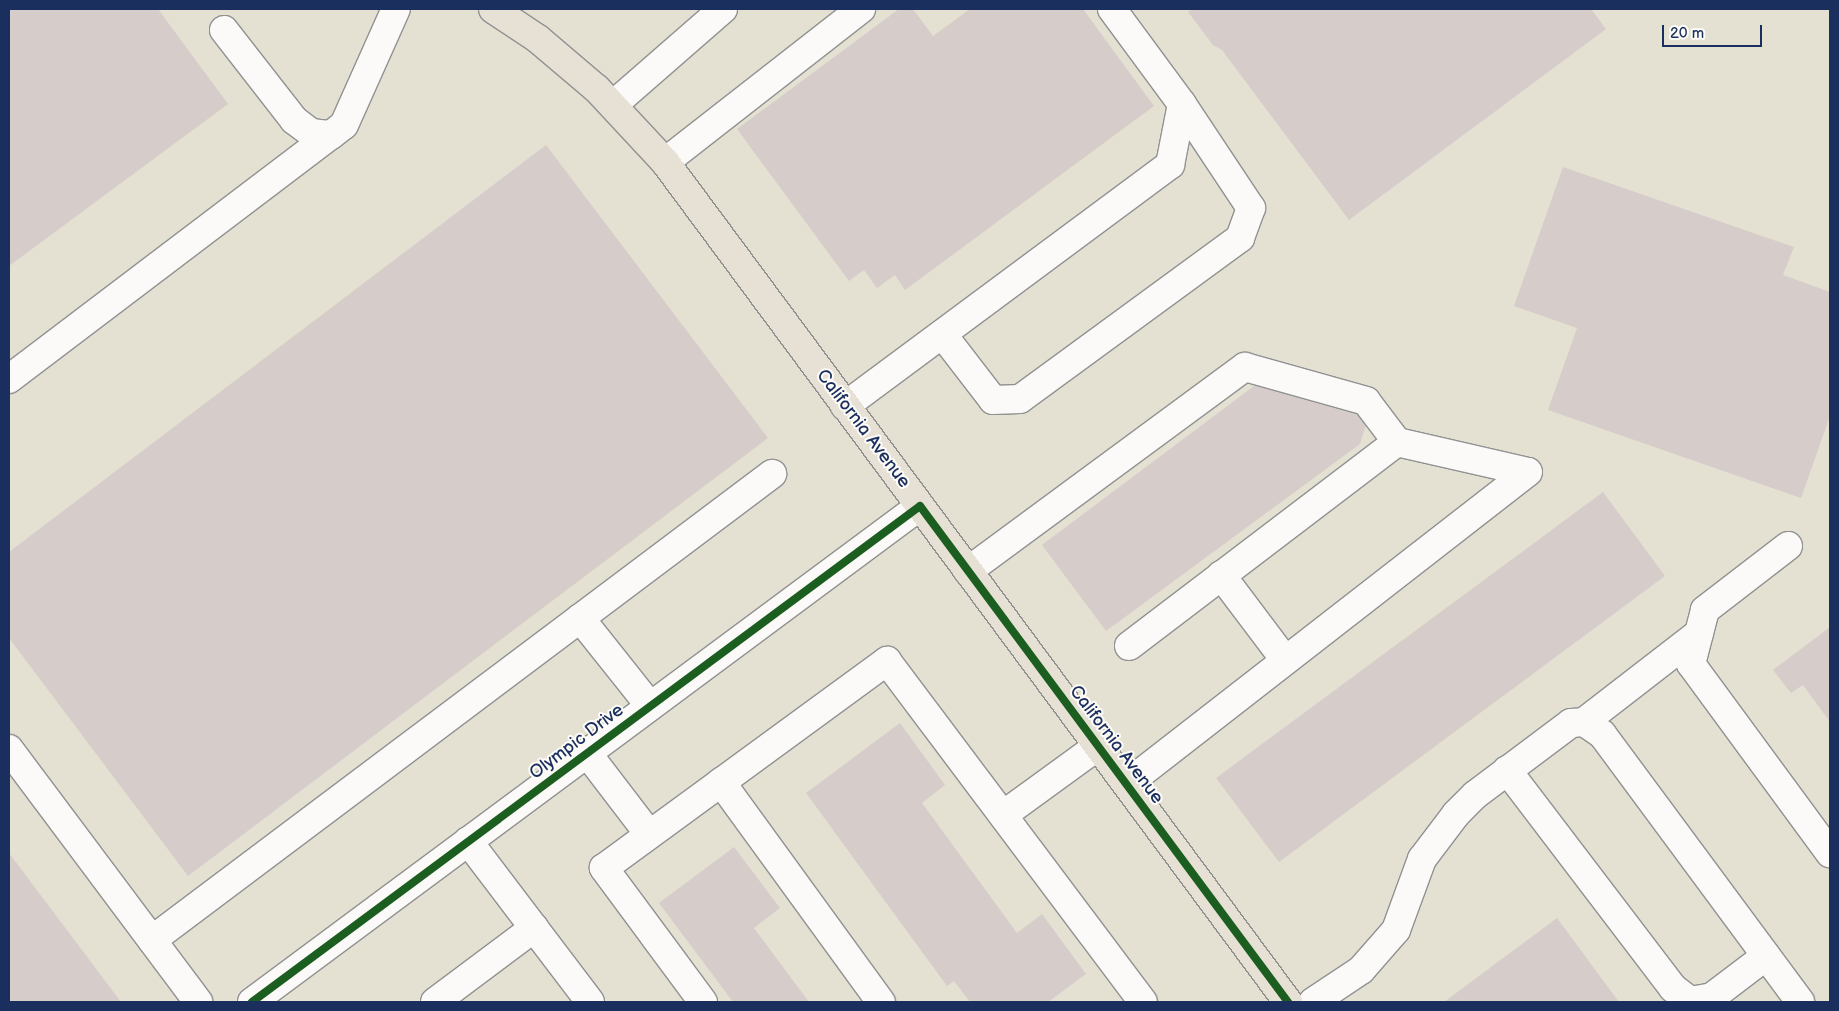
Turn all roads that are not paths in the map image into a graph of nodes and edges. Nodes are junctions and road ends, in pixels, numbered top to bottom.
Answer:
1 (396, 9) edge
2 (493, 9) edge
3 (723, 9) edge
4 (861, 9) edge
5 (1112, 9) edge
6 (224, 30) dead end
7 (1182, 104) junction
8 (613, 105) junction
9 (331, 135) junction
10 (665, 162) junction
11 (943, 334) junction
12 (9, 379) edge
13 (845, 406) junction
14 (1397, 442) junction
15 (772, 474) dead end
16 (920, 506) junction
17 (1788, 546) dead end
18 (968, 571) junction
19 (1221, 576) junction
20 (580, 618) junction
21 (1699, 633) junction
22 (1129, 646) dead end
23 (1285, 660) junction
24 (650, 706) junction
25 (1584, 722) junction
26 (1098, 746) junction
27 (9, 749) edge
28 (587, 753) junction
29 (1507, 770) junction
30 (721, 782) junction
31 (1127, 784) junction
32 (1003, 815) junction
33 (649, 834) junction
34 (468, 841) junction
35 (1830, 853) edge
36 (534, 928) junction
37 (152, 940) junction
38 (1766, 956) junction
39 (198, 1002) edge
40 (252, 1002) edge
41 (435, 1002) edge
42 (590, 1002) edge
43 (703, 1002) edge
44 (881, 1002) edge
45 (1143, 1002) edge
46 (1288, 1002) edge
47 (1313, 1002) edge
48 (1800, 1002) edge

1 - 9 street
2 - 8 main road, California Avenue
3 - 8 street
4 - 10 street
5 - 7 street
6 - 9 street
7 - 11 street
7 - 11 street
8 - 10 main road, California Avenue
9 - 12 street
10 - 13 main road, California Avenue
11 - 13 street
13 - 16 main road, California Avenue
14 - 18 street
14 - 19 street
14 - 23 street
15 - 20 street
16 - 18 main road, California Avenue
16 - 24 street, Olympic Drive
17 - 21 street
18 - 26 main road, California Avenue
19 - 22 street
19 - 23 street
20 - 24 street
20 - 37 street
21 - 25 street
21 - 35 street
23 - 31 street
24 - 28 street, Olympic Drive
25 - 29 street
25 - 38 street
26 - 31 main road, California Avenue
26 - 32 street
27 - 37 street
28 - 33 street
28 - 34 street, Olympic Drive
29 - 38 street
29 - 47 street
30 - 32 street
30 - 33 street
30 - 44 street
31 - 46 main road, California Avenue
32 - 45 street
33 - 43 street
34 - 36 street
34 - 40 street, Olympic Drive
36 - 41 street
36 - 42 street
37 - 39 street
38 - 48 street

